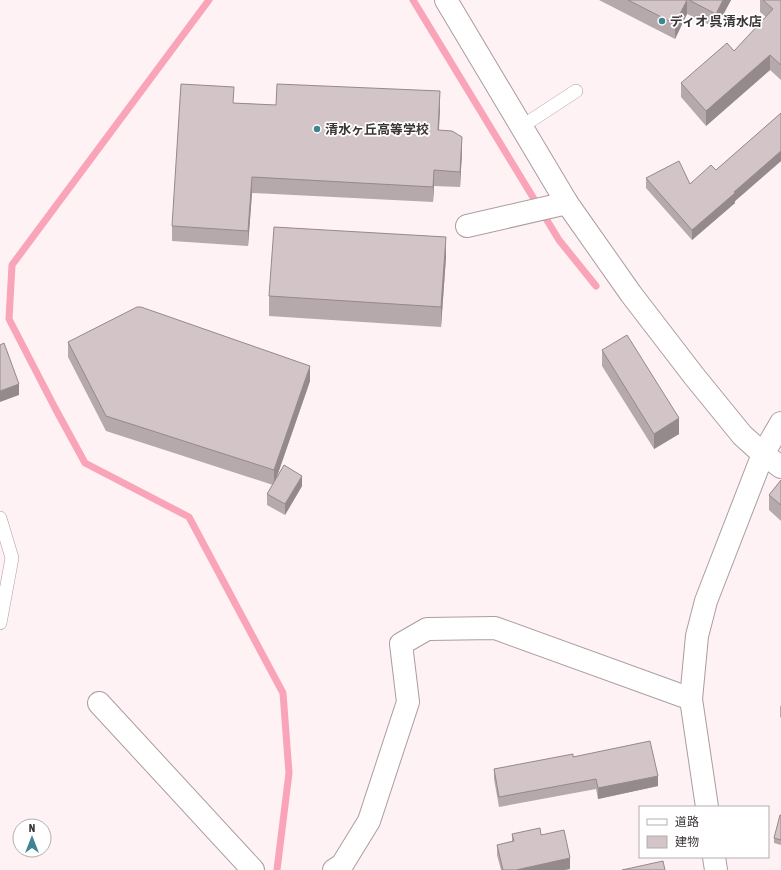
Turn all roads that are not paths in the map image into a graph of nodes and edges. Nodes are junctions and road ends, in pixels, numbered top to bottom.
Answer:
1 (446, 0) edge
2 (576, 91) dead end
3 (521, 127) junction
4 (567, 203) junction
5 (467, 226) dead end
6 (781, 423) edge
7 (762, 454) junction
8 (781, 467) edge
9 (0, 518) edge
10 (0, 623) edge
11 (691, 700) junction
12 (99, 703) dead end
13 (707, 806) edge
14 (714, 858) edge
15 (253, 870) edge
16 (334, 870) edge
17 (716, 870) edge

1 - 3 street
2 - 3 lane
3 - 4 street
4 - 5 street
4 - 7 street
6 - 7 street
7 - 8 street
7 - 11 street
9 - 10 lane
11 - 13 street
11 - 16 street
12 - 15 street
14 - 17 street

